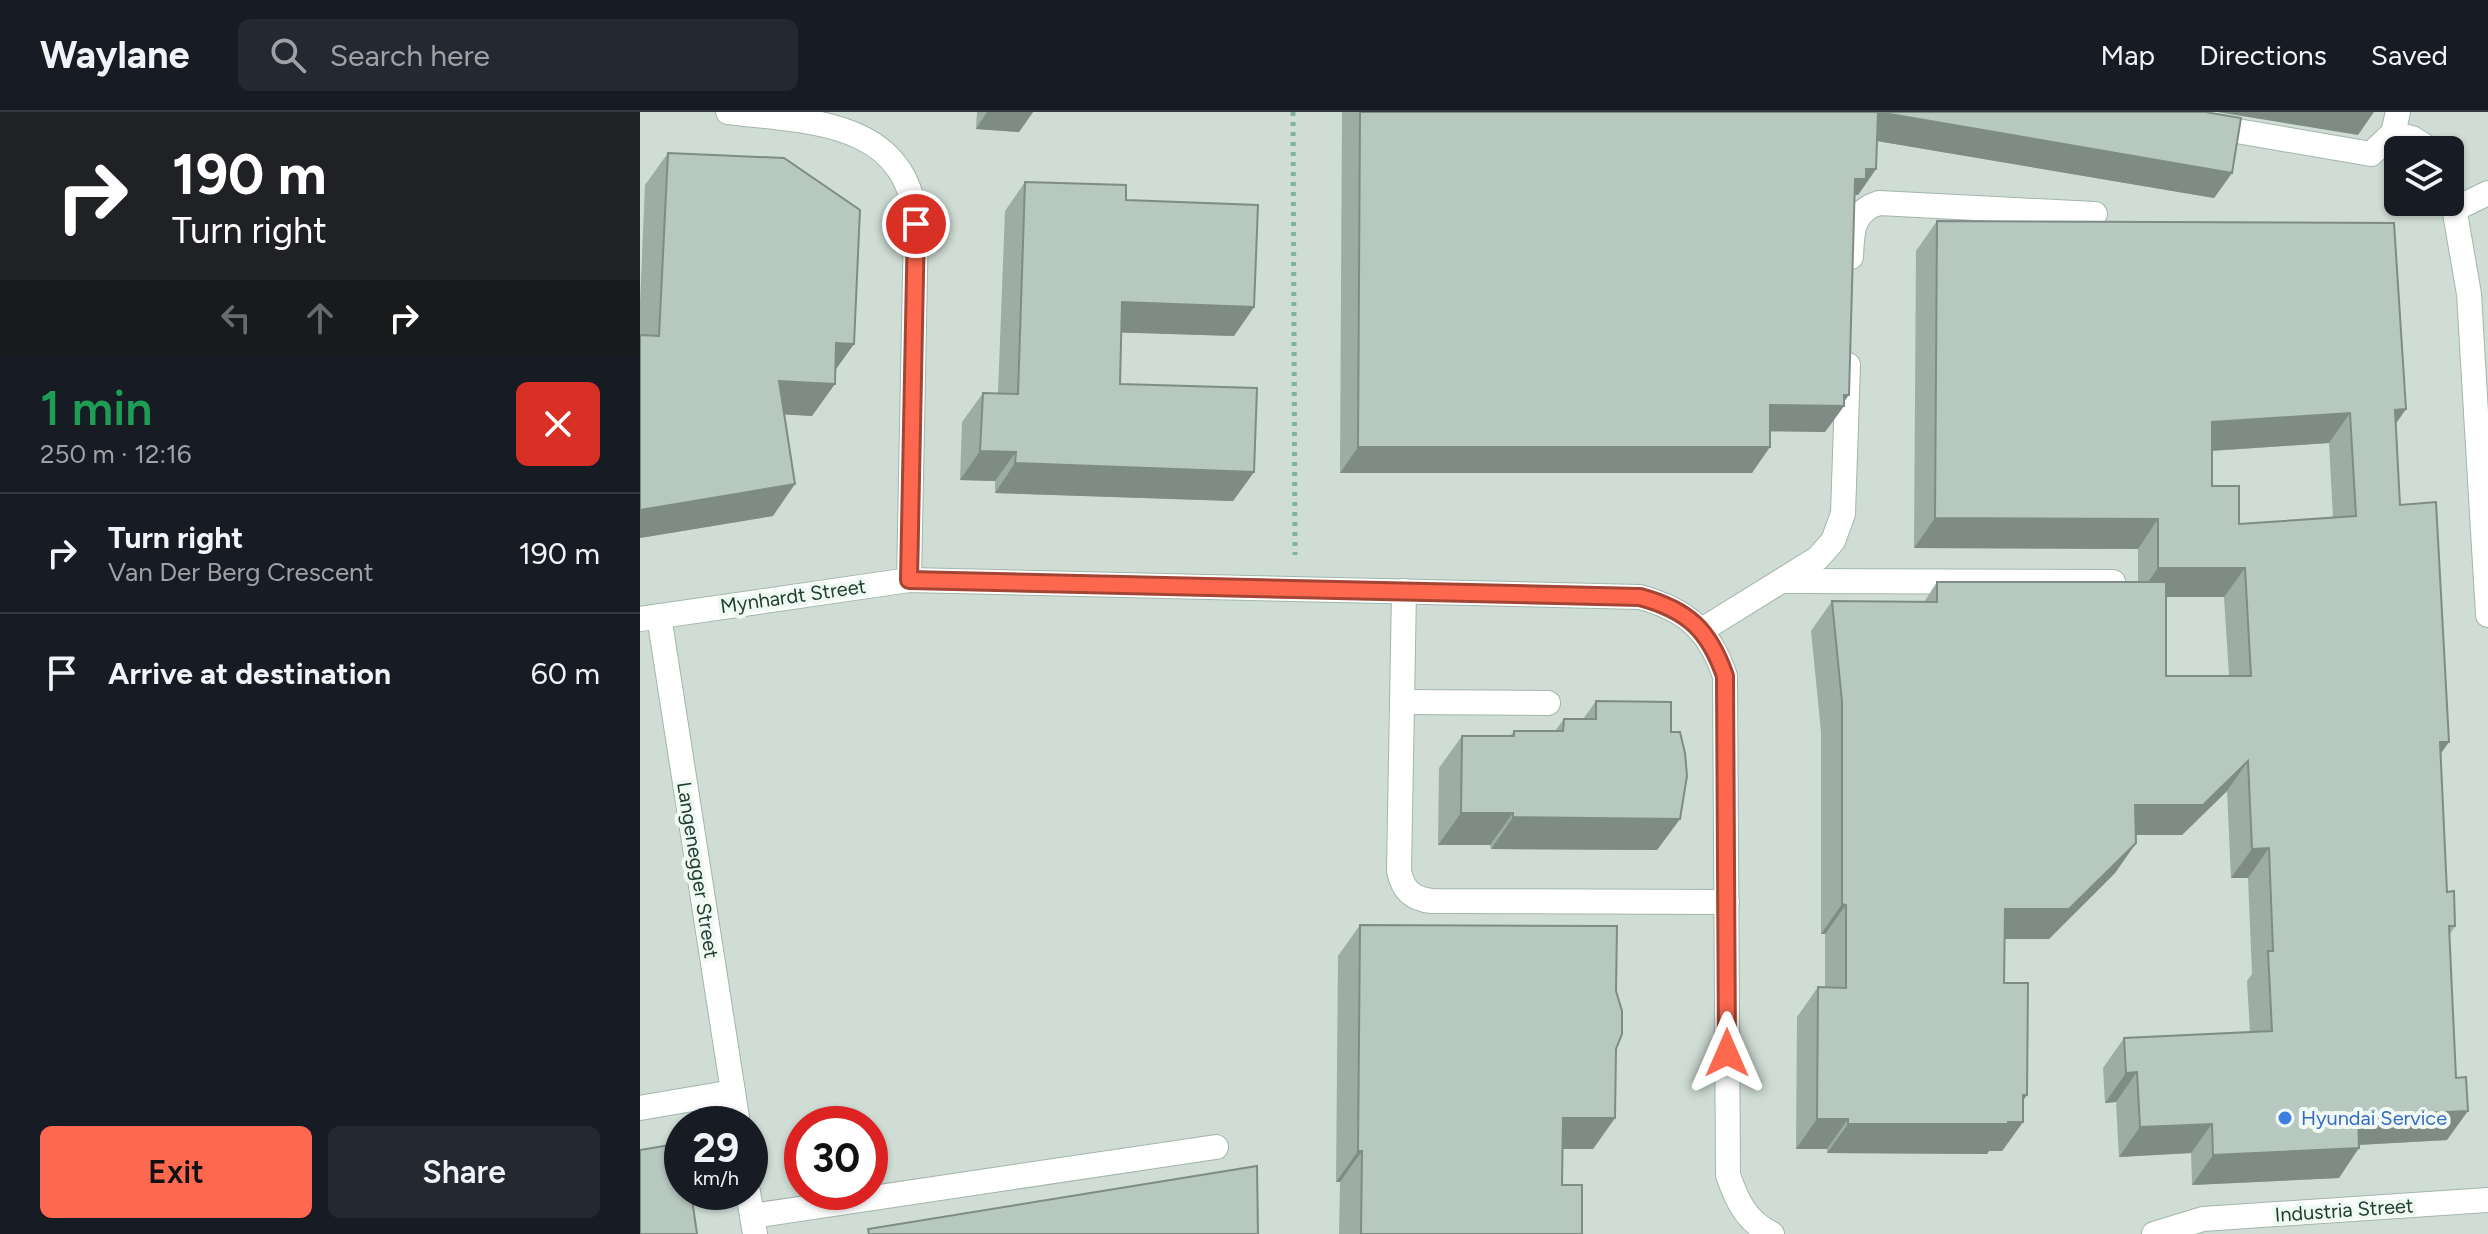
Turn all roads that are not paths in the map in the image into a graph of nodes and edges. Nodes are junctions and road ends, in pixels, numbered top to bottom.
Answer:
1 (728, 112) edge
2 (2184, 122) edge
3 (2395, 123) edge
4 (2488, 193) edge
5 (2464, 205) edge
6 (2095, 214) dead end
7 (2456, 216) edge
8 (1851, 279) edge
9 (1849, 341) edge
10 (909, 580) junction
11 (1781, 581) junction
12 (2113, 582) edge
13 (2487, 584) edge
14 (1404, 591) junction
15 (2488, 615) edge
16 (649, 618) edge
17 (1702, 630) junction
18 (1402, 702) junction
19 (1548, 703) dead end
20 (1727, 902) junction
21 (733, 1092) junction
22 (735, 1106) edge
23 (640, 1108) edge
24 (1216, 1147) dead end
25 (2488, 1200) edge
26 (754, 1225) edge
27 (1772, 1234) edge
28 (2154, 1234) edge

1 - 10 street
2 - 3 street
4 - 5 street
6 - 8 street
7 - 13 street
9 - 11 street
10 - 14 street, Mynhardt Street
10 - 16 street, Mynhardt Street
11 - 12 street
11 - 17 street
13 - 15 street
14 - 17 street, Mynhardt Street
14 - 18 street
16 - 21 street, Langenegger Street
17 - 20 street, Mynhardt Street
18 - 19 street
18 - 20 street
20 - 27 street, Mynhardt Street
21 - 22 street, Langenegger Street
21 - 23 street
24 - 26 street
25 - 28 street, Industria Street

